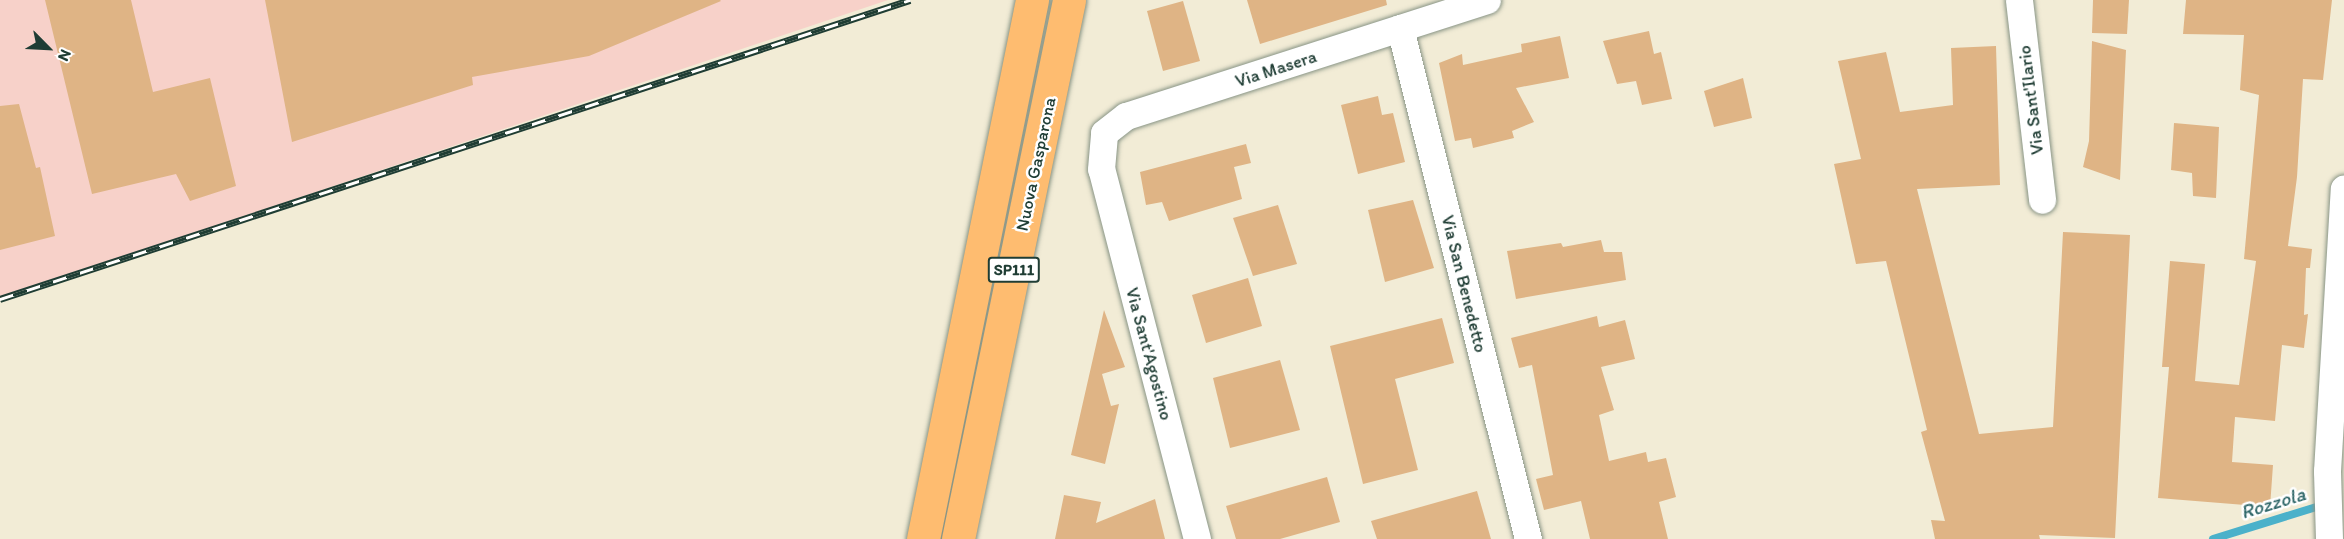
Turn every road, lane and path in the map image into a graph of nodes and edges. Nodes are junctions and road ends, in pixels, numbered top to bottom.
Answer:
1 (1032, 0) edge
2 (1069, 0) edge
3 (1487, 0) edge
4 (2019, 0) edge
5 (1400, 28) junction
6 (1101, 169) joint
7 (2344, 189) edge
8 (2042, 200) dead end
9 (2328, 533) edge
10 (923, 539) edge
11 (958, 539) edge
12 (1197, 539) edge
13 (1528, 539) edge

1 - 10 main road, Nuova Gasparona / SP111
2 - 11 main road, Nuova Gasparona / SP111
3 - 5 street, Via Masera
4 - 8 street, Via Sant'Ilario
5 - 6 street, Via Masera
5 - 13 street, Via San Benedetto
6 - 12 street, Via Sant'Agostino
7 - 9 street

